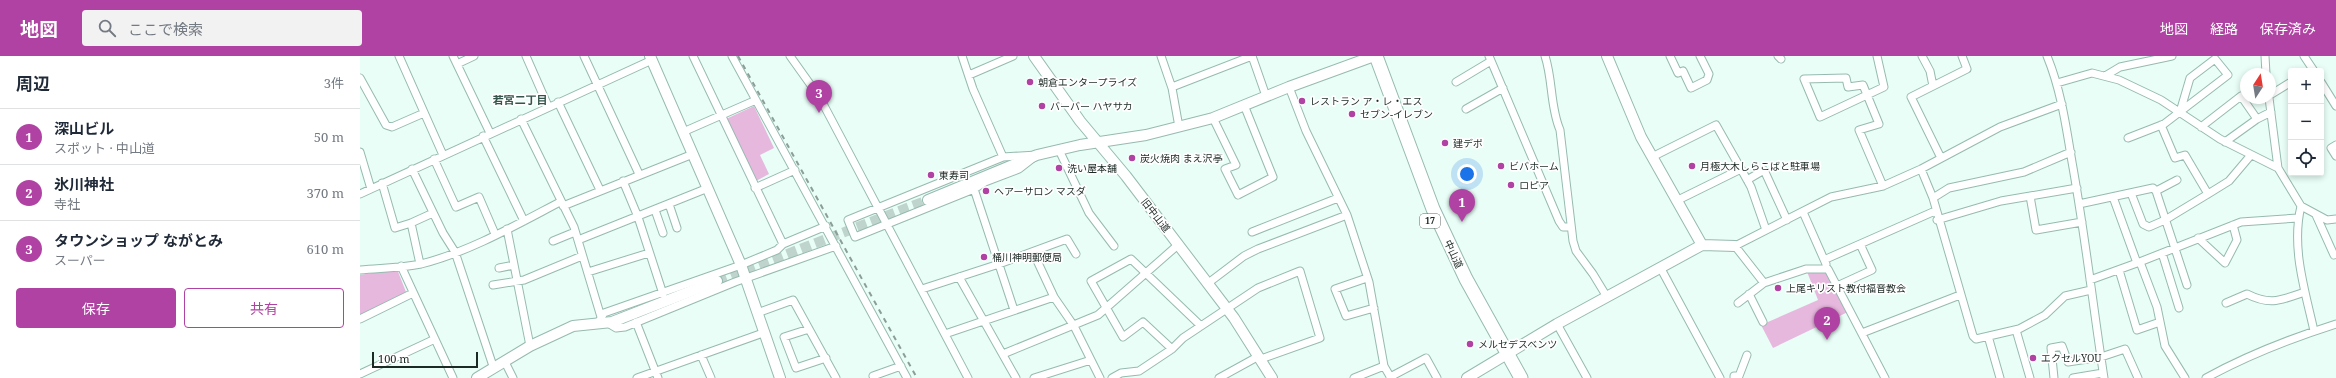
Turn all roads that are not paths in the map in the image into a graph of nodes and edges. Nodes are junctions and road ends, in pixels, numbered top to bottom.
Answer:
1 (399, 56) edge
2 (453, 56) edge
3 (474, 56) edge
4 (526, 56) edge
5 (584, 56) edge
6 (693, 56) edge
7 (732, 56) edge
8 (790, 56) edge
9 (962, 56) edge
10 (1013, 56) edge
11 (1034, 56) edge
12 (1162, 56) edge
13 (1252, 56) edge
14 (1371, 56) edge
15 (1545, 56) edge
16 (1607, 56) edge
17 (1670, 56) edge
18 (1700, 56) edge
19 (1877, 56) edge
20 (1922, 56) edge
21 (1962, 56) edge
22 (2047, 56) edge
23 (2172, 56) edge
24 (2265, 56) edge
25 (2304, 56) edge
26 (651, 58) edge
27 (2157, 58) edge
28 (1490, 59) edge
29 (457, 64) junction
30 (2266, 68) edge
31 (2311, 68) edge
32 (969, 75) junction
33 (2105, 76) junction
34 (360, 78) edge
35 (1456, 82) dead end
36 (2057, 83) junction
37 (597, 84) junction
38 (2288, 84) edge
39 (1933, 86) junction
40 (2324, 86) edge
41 (1172, 87) junction
42 (1288, 87) junction
43 (1503, 88) junction
44 (2276, 92) edge
45 (1867, 95) junction
46 (1266, 96) junction
47 (2333, 96) edge
48 (756, 100) junction
49 (558, 102) junction
50 (2062, 104) junction
51 (2270, 104) edge
52 (1244, 105) junction
53 (548, 106) junction
54 (2336, 106) edge
55 (1466, 109) dead end
56 (2180, 112) junction
57 (2271, 112) junction
58 (424, 113) junction
59 (720, 116) junction
60 (1213, 118) junction
61 (521, 119) junction
62 (2257, 119) junction
63 (2161, 125) junction
64 (1179, 127) junction
65 (2201, 127) junction
66 (490, 132) junction
67 (683, 132) junction
68 (483, 136) junction
69 (2128, 138) dead end
70 (1097, 142) junction
71 (2224, 142) junction
72 (2336, 145) edge
73 (1059, 150) junction
74 (360, 152) edge
75 (2071, 152) junction
76 (693, 154) junction
77 (443, 155) junction
78 (1037, 155) junction
79 (2251, 155) junction
80 (2336, 156) edge
81 (1003, 157) junction
82 (1652, 157) junction
83 (1941, 158) junction
84 (434, 159) junction
85 (2278, 168) junction
86 (412, 169) junction
87 (1741, 169) junction
88 (1921, 169) junction
89 (795, 170) junction
90 (639, 174) junction
91 (1747, 180) junction
92 (2177, 180) dead end
93 (623, 181) junction
94 (382, 183) junction
95 (1883, 186) junction
96 (371, 188) junction
97 (708, 188) junction
98 (755, 188) junction
99 (2077, 188) junction
100 (974, 189) junction
101 (600, 190) junction
102 (2156, 191) junction
103 (2131, 193) junction
104 (360, 194) edge
105 (2208, 194) junction
106 (2030, 196) junction
107 (2113, 197) junction
108 (1338, 198) junction
109 (1932, 198) junction
110 (928, 200) tunnel mouth
111 (1676, 201) junction
112 (561, 204) junction
113 (670, 204) junction
114 (2079, 204) junction
115 (2301, 206) junction
116 (877, 207) junction
117 (655, 210) junction
118 (1935, 211) junction
119 (1803, 212) junction
120 (433, 213) junction
121 (1347, 215) junction
122 (2316, 215) junction
123 (638, 217) junction
124 (2298, 218) junction
125 (2336, 219) edge
126 (1787, 220) junction
127 (1938, 220) junction
128 (2166, 220) junction
129 (524, 221) junction
130 (2082, 222) junction
131 (411, 224) junction
132 (886, 224) junction
133 (2233, 225) junction
134 (826, 226) junction
135 (1571, 227) junction
136 (677, 228) dead end
137 (507, 229) junction
138 (1766, 230) junction
139 (575, 232) junction
140 (1252, 232) dead end
141 (663, 233) dead end
142 (495, 234) junction
143 (2198, 238) junction
144 (578, 240) junction
145 (553, 241) dead end
146 (783, 244) junction
147 (1179, 244) junction
148 (1860, 244) junction
149 (1702, 245) junction
150 (836, 246) junction
151 (1114, 246) dead end
152 (1735, 246) junction
153 (2175, 248) junction
154 (456, 252) junction
155 (1033, 252) junction
156 (2162, 253) junction
157 (649, 254) junction
158 (1076, 254) dead end
159 (582, 256) junction
160 (2334, 256) dead end
161 (1826, 259) junction
162 (2138, 263) junction
163 (420, 264) junction
164 (999, 264) junction
165 (514, 265) junction
166 (741, 265) junction
167 (401, 266) junction
168 (1660, 267) junction
169 (499, 268) dead end
170 (1826, 268) junction
171 (360, 270) edge
172 (2120, 270) junction
173 (588, 272) junction
174 (1147, 272) junction
175 (959, 277) junction
176 (1367, 278) junction
177 (746, 279) junction
178 (2090, 280) junction
179 (717, 281) tunnel mouth
180 (517, 282) junction
181 (1764, 283) junction
182 (1208, 284) junction
183 (493, 285) dead end
184 (2187, 285) dead end
185 (1837, 286) junction
186 (922, 289) junction
187 (2091, 290) junction
188 (2305, 292) junction
189 (413, 293) junction
190 (663, 294) junction
191 (1749, 294) junction
192 (1960, 295) junction
193 (1054, 297) junction
194 (1606, 297) junction
195 (1738, 303) dead end
196 (2226, 303) dead end
197 (1107, 307) junction
198 (1374, 308) junction
199 (2179, 308) dead end
200 (1227, 309) junction
201 (1014, 310) junction
202 (757, 313) junction
203 (360, 319) edge
204 (602, 321) junction
205 (983, 321) junction
206 (636, 322) junction
207 (1763, 322) dead end
208 (2160, 322) junction
209 (1557, 324) junction
210 (2336, 324) edge
211 (1074, 326) junction
212 (1201, 326) junction
213 (809, 329) junction
214 (2016, 330) junction
215 (2314, 331) junction
216 (763, 333) junction
217 (1862, 333) junction
218 (944, 334) junction
219 (1988, 336) junction
220 (435, 339) junction
221 (530, 346) junction
222 (1172, 349) junction
223 (1003, 354) junction
224 (701, 355) junction
225 (1747, 355) dead end
226 (1504, 356) junction
227 (2101, 357) junction
228 (826, 358) junction
229 (1260, 358) junction
230 (1091, 360) junction
231 (505, 362) junction
232 (901, 366) junction
233 (1384, 366) junction
234 (494, 369) junction
235 (360, 374) edge
236 (656, 375) edge
237 (2104, 376) edge
238 (777, 377) edge
239 (872, 377) edge
240 (1391, 377) edge
241 (453, 378) edge
242 (477, 378) edge
243 (513, 378) edge
244 (636, 378) edge
245 (711, 378) edge
246 (836, 378) edge
247 (907, 378) edge
248 (968, 378) edge
249 (1016, 378) edge
250 (1035, 378) edge
251 (1100, 378) edge
252 (1112, 378) edge
253 (1219, 378) edge
254 (1272, 378) edge
255 (1354, 378) edge
256 (1437, 378) edge
257 (1466, 378) edge
258 (1512, 378) edge
259 (1521, 378) edge
260 (1587, 378) edge
261 (1720, 378) edge
262 (1734, 378) edge
263 (1885, 378) edge
264 (2000, 378) edge
265 (2030, 378) edge
266 (2054, 378) edge
267 (2073, 378) edge
268 (2138, 378) edge
269 (2185, 378) edge
270 (2206, 378) edge

1 - 58 street
2 - 29 street
3 - 29 street
4 - 53 street
5 - 37 street
6 - 59 street
7 - 48 street
8 - 116 street
9 - 32 street
10 - 32 street
11 - 70 street, 旧中山道
12 - 41 street
13 - 41 street
13 - 46 street
14 - 42 street
14 - 226 highway, 中山道 / 17
15 - 135 street
16 - 82 street
17 - 18 street
19 - 45 street
20 - 39 street
21 - 39 street
22 - 36 street
23 - 27 street
24 - 30 street
25 - 31 street
26 - 37 street
26 - 67 street
27 - 33 street
28 - 35 street
28 - 43 street
29 - 66 street
32 - 81 street
33 - 36 street
33 - 56 street
34 - 58 street
36 - 50 street
37 - 49 street
37 - 90 street
38 - 44 street
39 - 83 street
40 - 47 street
41 - 64 street
42 - 46 street
42 - 108 street
43 - 55 street
43 - 135 street
45 - 45 street
45 - 95 street
46 - 52 street
47 - 54 street
48 - 59 street
48 - 89 street
49 - 53 street
49 - 101 street
50 - 75 street
50 - 83 street
51 - 57 street
52 - 60 street
52 - 60 street
53 - 61 street
56 - 56 street
56 - 63 street
56 - 65 street
57 - 62 street
57 - 85 street
58 - 77 street
59 - 67 street
59 - 98 street
60 - 64 street
61 - 66 street
61 - 112 street
62 - 65 street
62 - 71 street
63 - 69 street
63 - 105 street
64 - 70 street
65 - 71 street
66 - 68 street
67 - 76 street
68 - 77 street
68 - 129 street
70 - 73 street
70 - 147 street, 旧中山道
71 - 79 street
72 - 80 street
73 - 78 street
73 - 151 street
74 - 96 street
75 - 99 street
75 - 109 street
76 - 90 street
76 - 97 street
77 - 84 street
78 - 81 street
78 - 100 street
78 - 110 street
79 - 85 street
79 - 105 street
81 - 116 street
82 - 87 street
82 - 111 street
83 - 88 street
84 - 86 street
84 - 142 street
85 - 115 street
86 - 94 street
86 - 120 street
87 - 91 street
87 - 111 street
88 - 95 street
88 - 109 street
89 - 98 street
89 - 134 street
90 - 93 street
91 - 126 street
91 - 138 street
92 - 102 street
93 - 101 street
93 - 123 street
94 - 96 street
94 - 131 street
95 - 119 street
96 - 104 street
97 - 113 street
97 - 166 street
98 - 146 street
99 - 106 street
99 - 114 street
100 - 132 street
100 - 164 street
101 - 112 street
102 - 103 street
102 - 128 street
103 - 107 street
103 - 128 street
105 - 128 street
106 - 127 street
106 - 130 street
107 - 114 street
107 - 162 street
108 - 121 street
108 - 140 street
109 - 118 street
111 - 149 street
112 - 129 street
112 - 139 street
113 - 117 street
113 - 136 street
114 - 130 street
115 - 122 street
115 - 124 street
116 - 132 street
116 - 132 street
117 - 123 street
117 - 141 street
118 - 127 street
118 - 148 street
119 - 126 street
119 - 161 street
120 - 131 street
120 - 154 street
121 - 176 street
121 - 182 street
122 - 125 street
122 - 160 street
123 - 144 street
123 - 157 street
124 - 133 street
124 - 188 street
126 - 138 street
127 - 192 street
128 - 153 street
129 - 137 street
130 - 178 street
131 - 163 street
132 - 186 street
133 - 143 street
133 - 143 street
134 - 146 street
134 - 150 street
135 - 194 street
137 - 142 street
137 - 165 street
138 - 152 street
139 - 144 street
139 - 145 street
142 - 154 street
143 - 153 street
144 - 159 street
146 - 166 street
147 - 174 street
147 - 182 street, 旧中山道
148 - 161 street
148 - 185 street
149 - 152 street
149 - 168 street
150 - 177 street
150 - 232 street
152 - 181 street
153 - 156 street
153 - 184 street
154 - 163 street
154 - 234 street
155 - 158 street
155 - 164 street
155 - 193 street
156 - 162 street
156 - 199 street
157 - 173 street
157 - 190 street
159 - 173 street
159 - 180 street
161 - 170 street
162 - 172 street
162 - 208 street
163 - 167 street
164 - 175 street
164 - 201 street
165 - 169 street
165 - 180 street
166 - 177 street
166 - 190 street
167 - 171 street
167 - 189 street
168 - 194 street
168 - 261 street
170 - 181 street
170 - 185 street
172 - 178 street
172 - 208 street
173 - 204 street
174 - 197 street
174 - 197 street
174 - 212 street
175 - 186 street
175 - 205 street
176 - 198 street
176 - 198 street
177 - 202 street
177 - 206 street
178 - 187 street
179 - 204 street
180 - 183 street
180 - 221 street
181 - 191 street
182 - 200 street, 旧中山道
185 - 217 street
186 - 218 street
187 - 214 street
187 - 227 street
188 - 196 street
188 - 215 street
189 - 203 street
189 - 220 street
190 - 204 street
191 - 195 street
191 - 207 street
192 - 217 street
192 - 219 street
193 - 201 street
193 - 211 street
194 - 209 street
197 - 211 street
197 - 222 street
198 - 233 street
200 - 212 street
200 - 229 street, 旧中山道
200 - 229 street
201 - 205 street
202 - 213 street
202 - 216 street
204 - 206 street
204 - 221 street
205 - 218 street
205 - 223 street
206 - 236 street
208 - 269 street
209 - 226 street
209 - 260 street
210 - 215 street
211 - 223 street
211 - 230 street
212 - 222 street
213 - 228 street
213 - 228 street
214 - 219 street
214 - 265 street
215 - 270 street
216 - 224 street
216 - 238 street
217 - 263 street
218 - 248 street
219 - 264 street
220 - 235 street
220 - 241 street
221 - 231 street
222 - 252 street
223 - 249 street
224 - 236 street
224 - 245 street
225 - 262 street
226 - 257 street
226 - 258 highway, 中山道 / 17
226 - 259 highway, 中山道 / 17
227 - 237 street
227 - 266 street
227 - 268 street
228 - 246 street
229 - 253 street
229 - 254 street, 旧中山道
230 - 250 street
230 - 251 street
231 - 234 street
231 - 243 street
232 - 239 street
232 - 247 street
233 - 240 street
233 - 255 street
234 - 242 street
236 - 244 street
237 - 267 street
240 - 256 street

